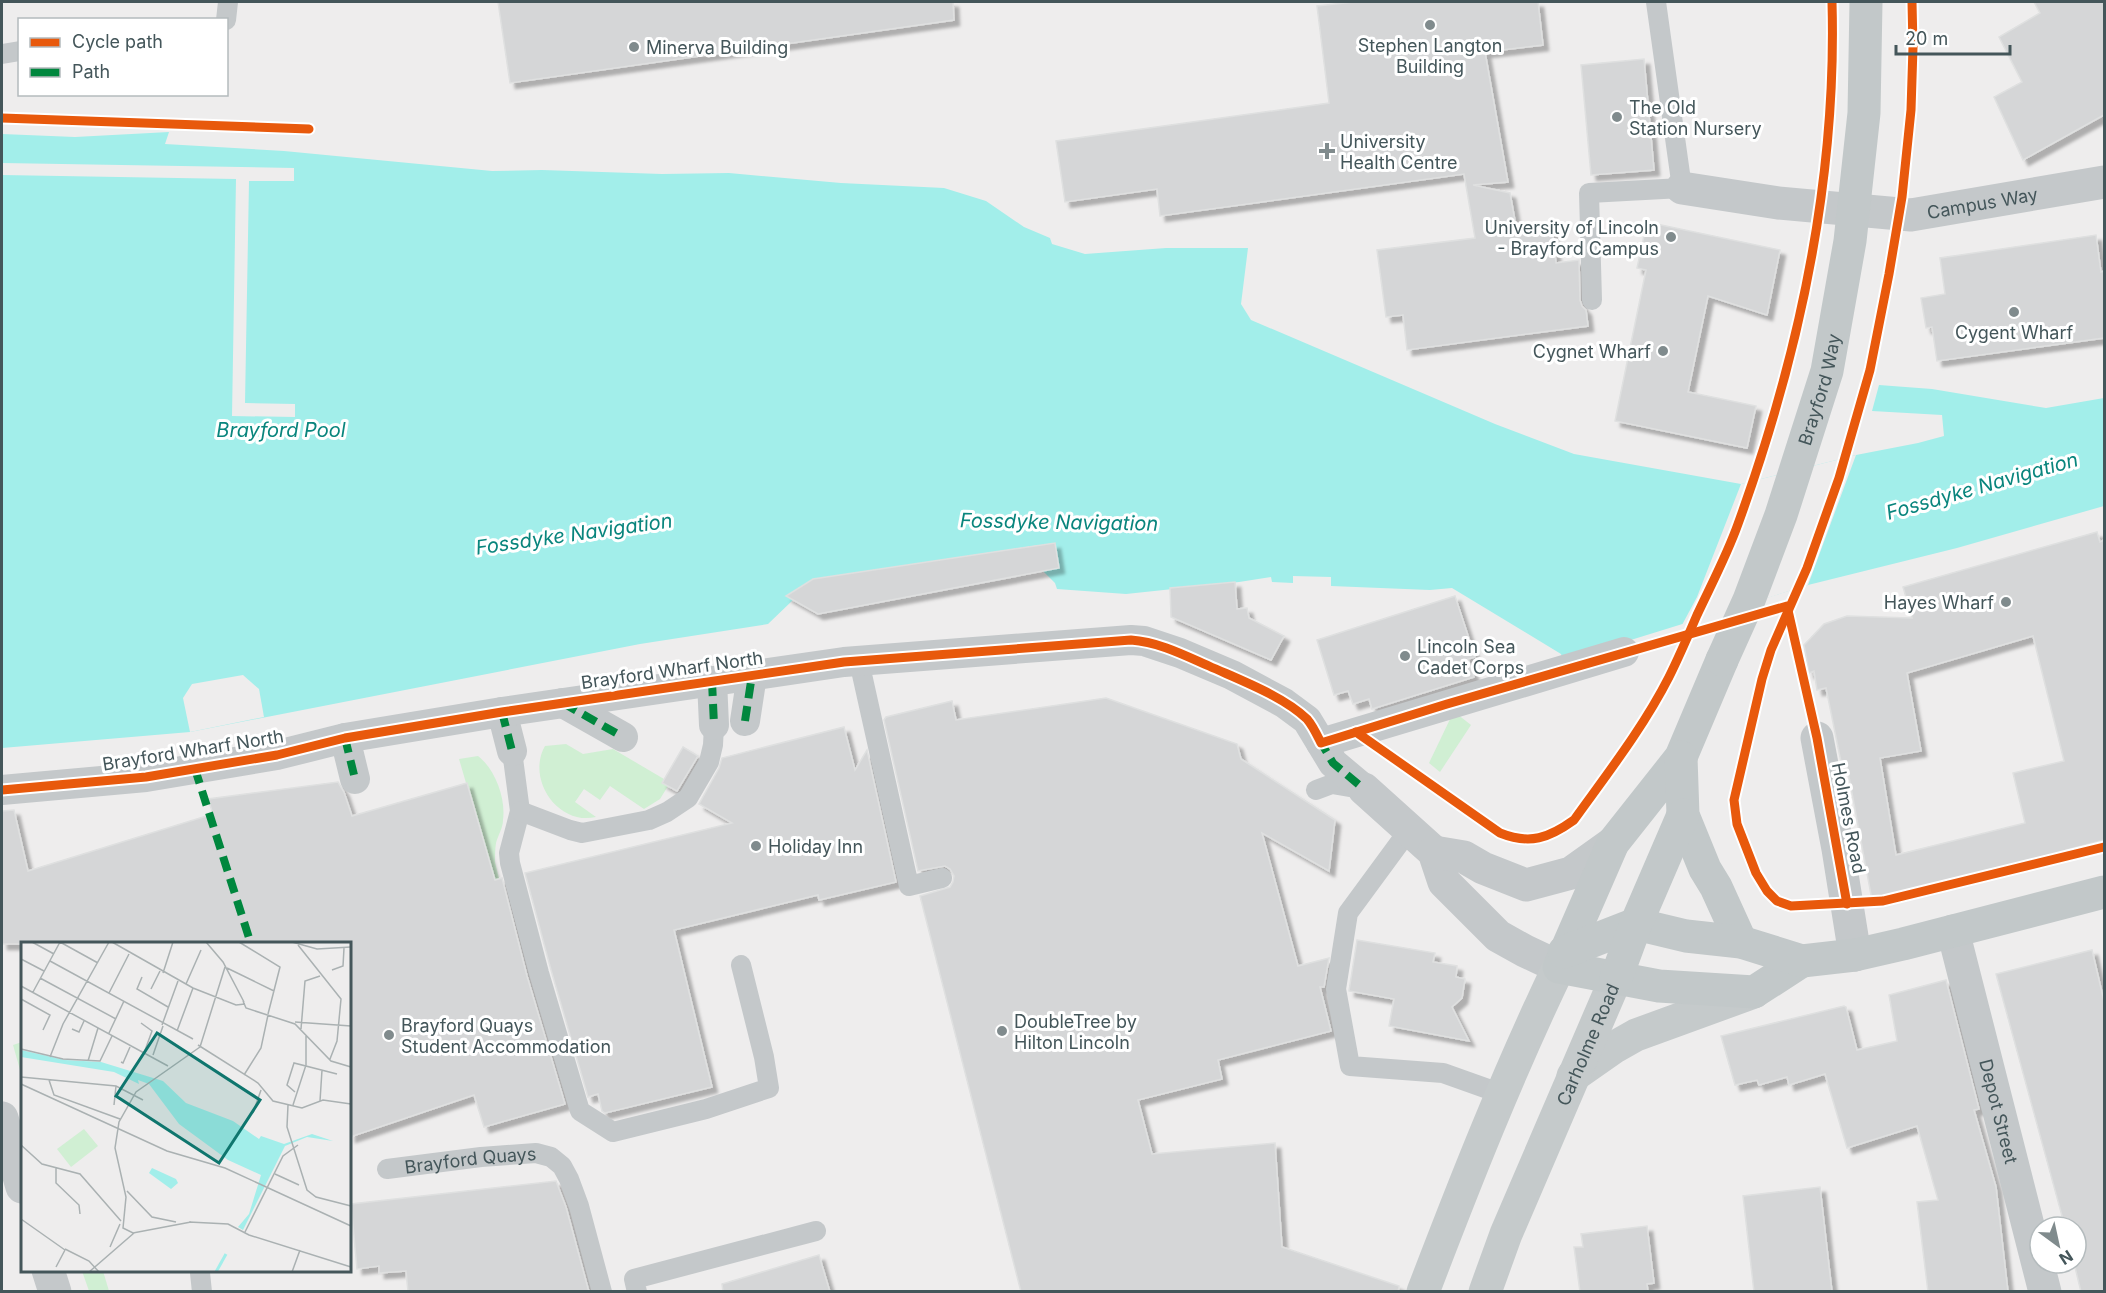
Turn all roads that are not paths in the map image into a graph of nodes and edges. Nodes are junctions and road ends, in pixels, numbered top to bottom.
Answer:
1 (228, 2) edge
2 (1656, 2) edge
3 (1866, 2) edge
4 (226, 18) edge
5 (18, 51) edge
6 (2, 54) edge
7 (2103, 187) edge
8 (1682, 188) junction
9 (1593, 300) dead end
10 (1624, 652) dead end
11 (859, 661) junction
12 (752, 675) junction
13 (712, 681) junction
14 (563, 703) junction
15 (502, 712) junction
16 (746, 721) dead end
17 (714, 725) joint
18 (623, 737) dead end
19 (345, 738) junction
20 (1817, 738) dead end
21 (1321, 743) junction
22 (512, 751) joint
23 (1681, 757) junction
24 (355, 779) dead end
25 (1364, 789) junction
26 (2, 790) edge
27 (1316, 790) dead end
28 (520, 811) junction
29 (1683, 815) junction
30 (1409, 830) junction
31 (1613, 843) junction
32 (1434, 852) junction
33 (942, 878) dead end
34 (2104, 895) edge
35 (1636, 924) junction
36 (1953, 931) junction
37 (1741, 942) junction
38 (1855, 955) junction
39 (1561, 960) junction
40 (1802, 961) junction
41 (741, 965) dead end
42 (1616, 978) junction
43 (1754, 992) junction
44 (1572, 1077) junction
45 (1502, 1096) junction
46 (2, 1118) edge
47 (387, 1169) dead end
48 (21, 1183) edge
49 (816, 1231) dead end
50 (49, 1272) edge
51 (55, 1292) edge
52 (602, 1292) edge
53 (637, 1292) edge
54 (1422, 1292) edge
55 (1485, 1292) edge
56 (2045, 1292) edge

1 - 4 lane
2 - 8 lane
3 - 23 main road, Brayford Way, bridge
5 - 6 lane
7 - 8 street, Campus Way
8 - 9 lane
10 - 21 street
11 - 12 street, Brayford Wharf North
11 - 21 street, Brayford Wharf North
11 - 33 lane
12 - 13 street, Brayford Wharf North
12 - 16 street
13 - 14 street, Brayford Wharf North
13 - 17 street
14 - 15 street, Brayford Wharf North
14 - 18 street
15 - 19 street, Brayford Wharf North
15 - 22 street
17 - 28 lane
19 - 24 street
19 - 26 street, Brayford Wharf North
20 - 38 street, Holmes Road
21 - 25 street, Brayford Wharf North
22 - 28 lane
23 - 29 main road
23 - 31 main road
25 - 27 lane
25 - 30 street, Brayford Wharf North
28 - 41 lane
29 - 35 main road
29 - 37 main road
30 - 32 street, Brayford Wharf North
30 - 45 lane
31 - 32 street
31 - 39 main road
32 - 39 street
34 - 36 main road
35 - 37 main road
35 - 39 main road
35 - 42 main road
36 - 38 main road
36 - 56 street, Depot Street
37 - 40 main road
38 - 40 main road
39 - 42 main road
39 - 45 main road
40 - 43 main road
42 - 43 main road, Carholme Road
42 - 44 main road, Carholme Road
43 - 44 main road
44 - 55 main road, Carholme Road
45 - 54 main road
46 - 48 street
47 - 52 lane, Brayford Quays
49 - 53 lane
50 - 51 street

